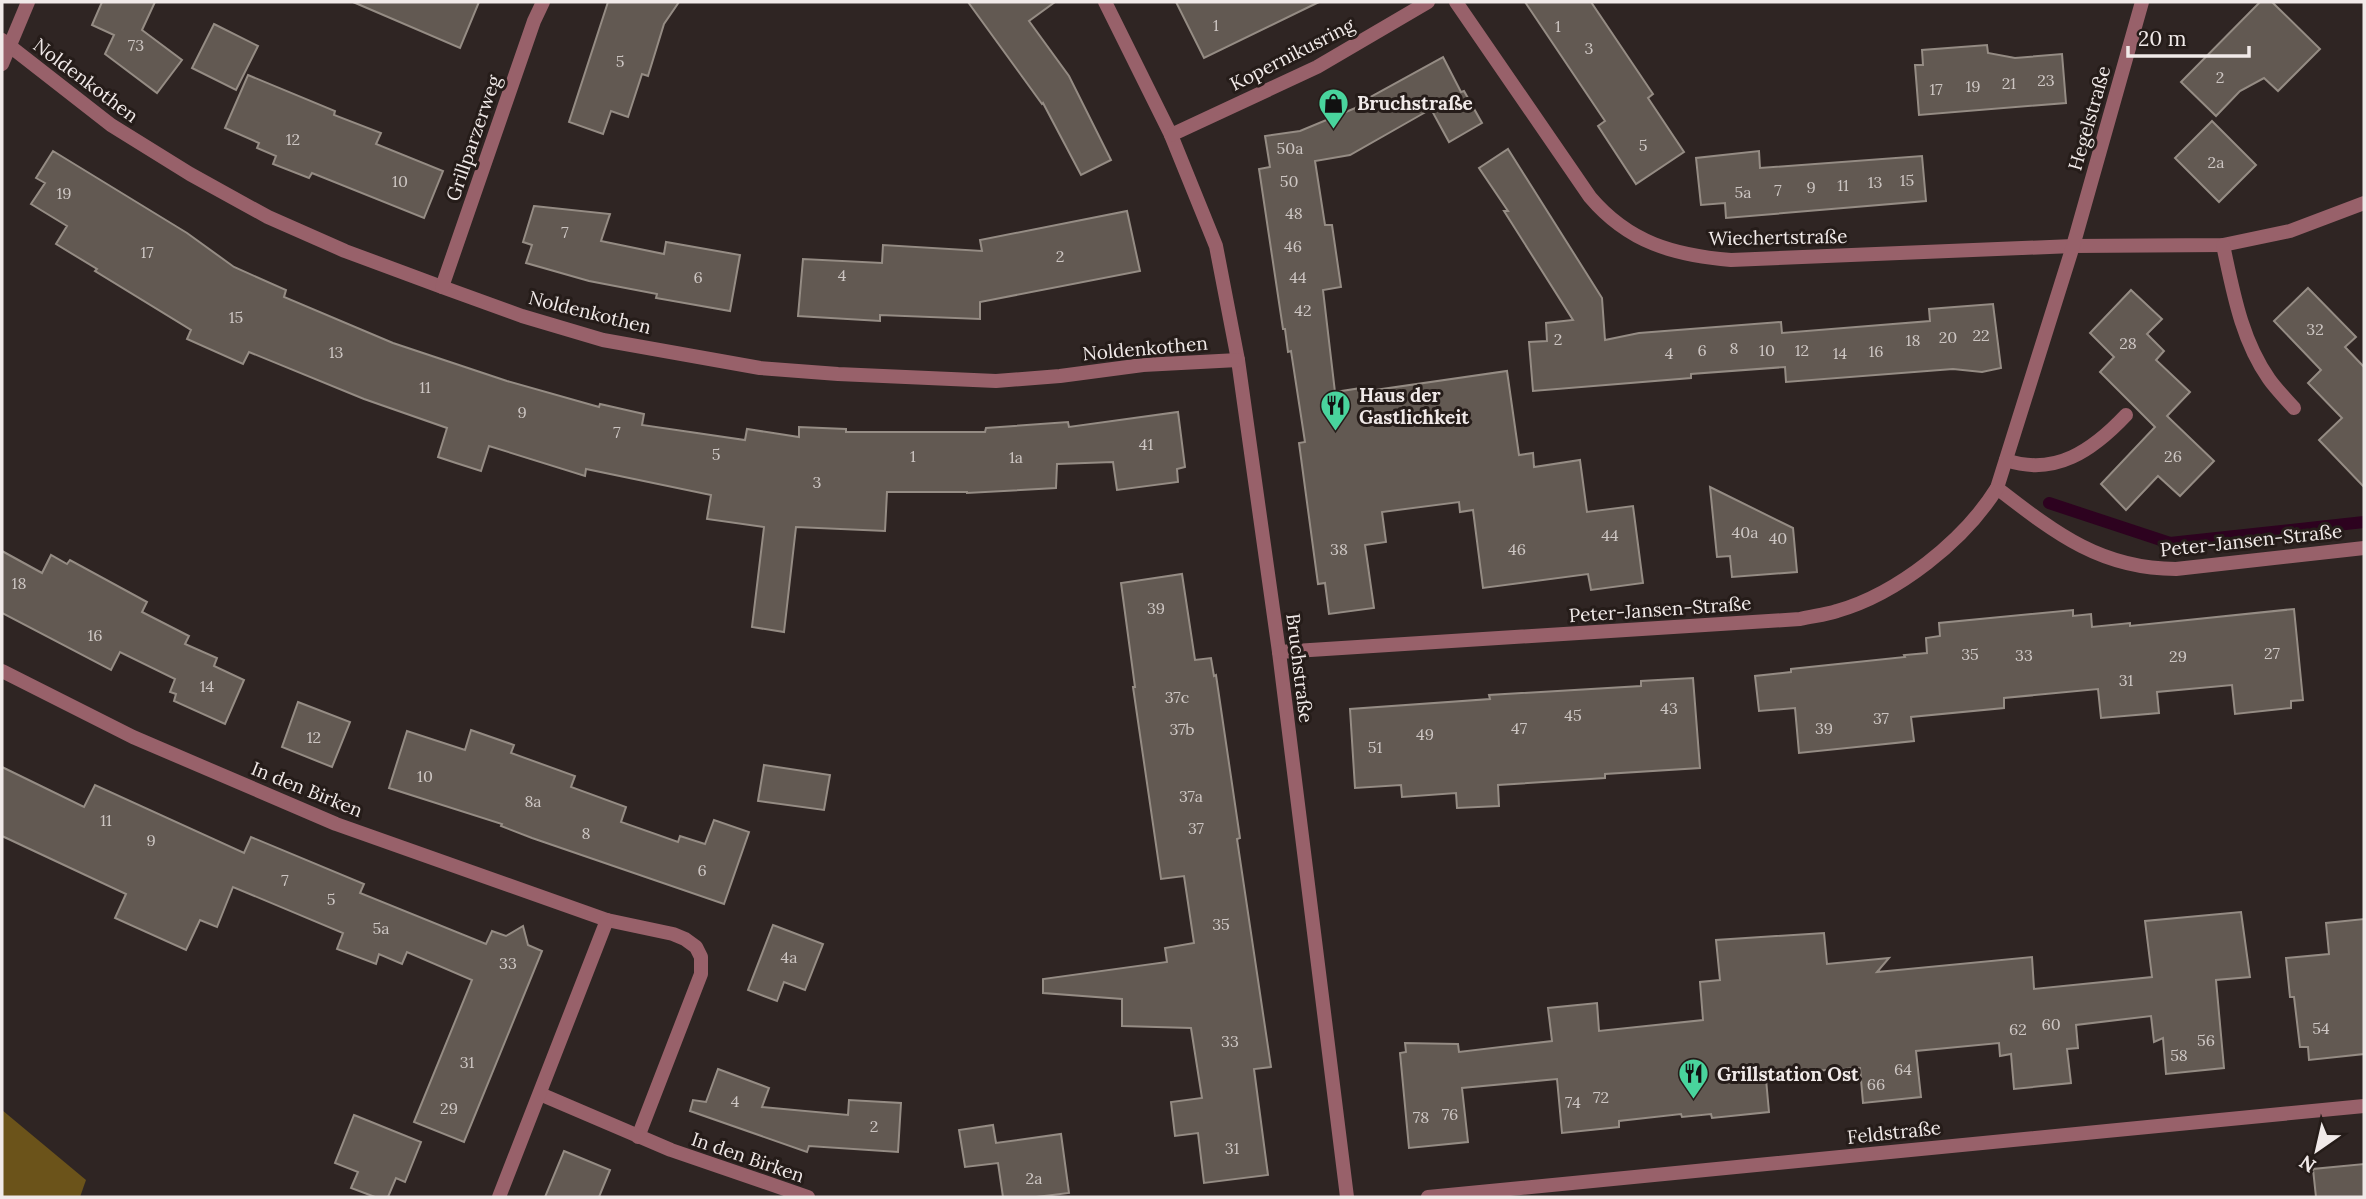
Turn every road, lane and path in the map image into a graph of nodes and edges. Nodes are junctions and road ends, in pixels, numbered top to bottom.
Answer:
1 (28, 2) edge
2 (543, 2) edge
3 (1105, 2) edge
4 (1428, 2) edge
5 (1456, 2) edge
6 (2142, 2) edge
7 (6, 43) edge
8 (2, 64) edge
9 (1171, 135) junction
10 (2364, 203) edge
11 (2223, 245) junction
12 (2073, 246) junction
13 (442, 287) junction
14 (1238, 360) junction
15 (2294, 408) dead end
16 (2126, 415) dead end
17 (2006, 460) junction
18 (1997, 488) junction
19 (2364, 548) edge
20 (1279, 652) junction
21 (2, 671) edge
22 (607, 920) junction
23 (540, 1094) junction
24 (2364, 1106) edge
25 (638, 1137) junction
26 (499, 1197) edge
27 (808, 1197) edge
28 (1347, 1197) edge
29 (1428, 1197) edge

1 - 7 street
2 - 13 street, Grillparzerweg
3 - 9 street, Bruchstraße
4 - 9 street, Kopernikusring
5 - 12 street, Wiechertstraße
6 - 12 street, Hegelstraße
7 - 8 street
7 - 13 street, Noldenkothen
9 - 14 street, Bruchstraße
10 - 11 street, Wiechertstraße
11 - 12 street, Wiechertstraße
11 - 15 street
12 - 17 street, Peter-Jansen-Straße
13 - 14 street, Noldenkothen
14 - 20 street, Bruchstraße
16 - 17 street
17 - 18 street, Peter-Jansen-Straße
18 - 19 street, Peter-Jansen-Straße
18 - 20 street, Peter-Jansen-Straße
20 - 28 street, Bruchstraße
21 - 22 street, In den Birken
22 - 23 street
22 - 25 street, In den Birken
23 - 25 street, In den Birken
23 - 26 street
24 - 29 street, Feldstraße
25 - 27 street, In den Birken

